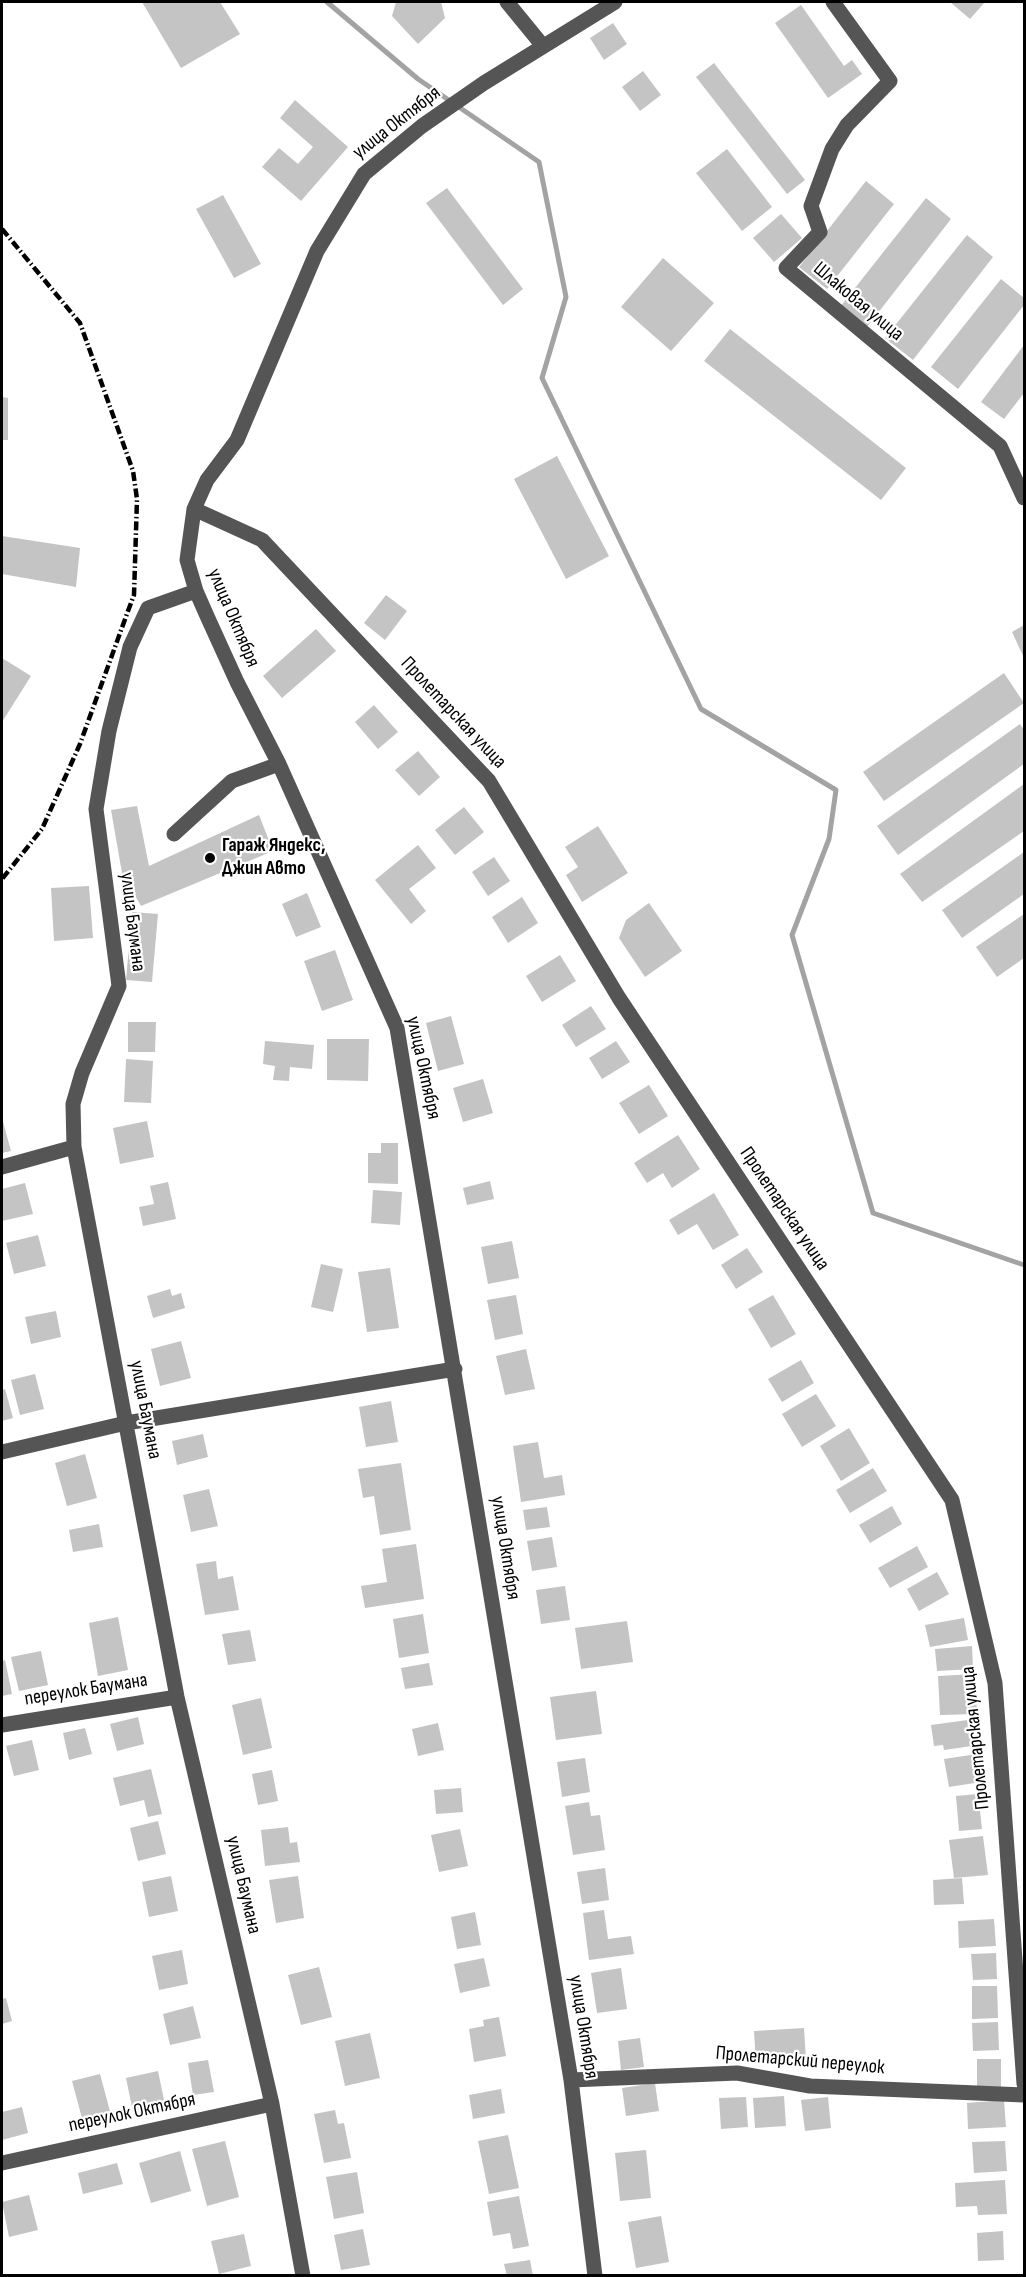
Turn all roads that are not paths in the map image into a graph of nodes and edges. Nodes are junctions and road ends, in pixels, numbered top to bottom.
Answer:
1 (507, 2) edge
2 (615, 2) edge
3 (833, 2) edge
4 (543, 46) junction
5 (1024, 498) edge
6 (194, 509) junction
7 (196, 591) junction
8 (279, 764) junction
9 (174, 834) dead end
10 (74, 1147) junction
11 (2, 1167) edge
12 (454, 1369) junction
13 (126, 1423) junction
14 (2, 1452) edge
15 (177, 1697) junction
16 (2, 1725) edge
17 (571, 2080) junction
18 (1024, 2084) edge
19 (1024, 2096) edge
20 (272, 2104) junction
21 (2, 2163) edge
22 (303, 2276) edge
23 (595, 2276) edge

1 - 4 street
2 - 4 street, улица Октября
3 - 5 street, Шлаковая улица
4 - 6 street, улица Октября
6 - 7 street, улица Октября
6 - 18 street, Пролетарская улица
7 - 8 street, улица Октября
7 - 10 street, улица Баумана
8 - 9 street
8 - 12 street, улица Октября
10 - 11 street
10 - 13 street, улица Баумана
12 - 13 street
12 - 17 street, улица Октября
13 - 14 street
13 - 15 street, улица Баумана
15 - 16 street, переулок Баумана
15 - 20 street, улица Баумана
17 - 19 street, Пролетарский переулок
17 - 23 street, улица Октября
20 - 21 street, переулок Октября
20 - 22 street, улица Баумана

